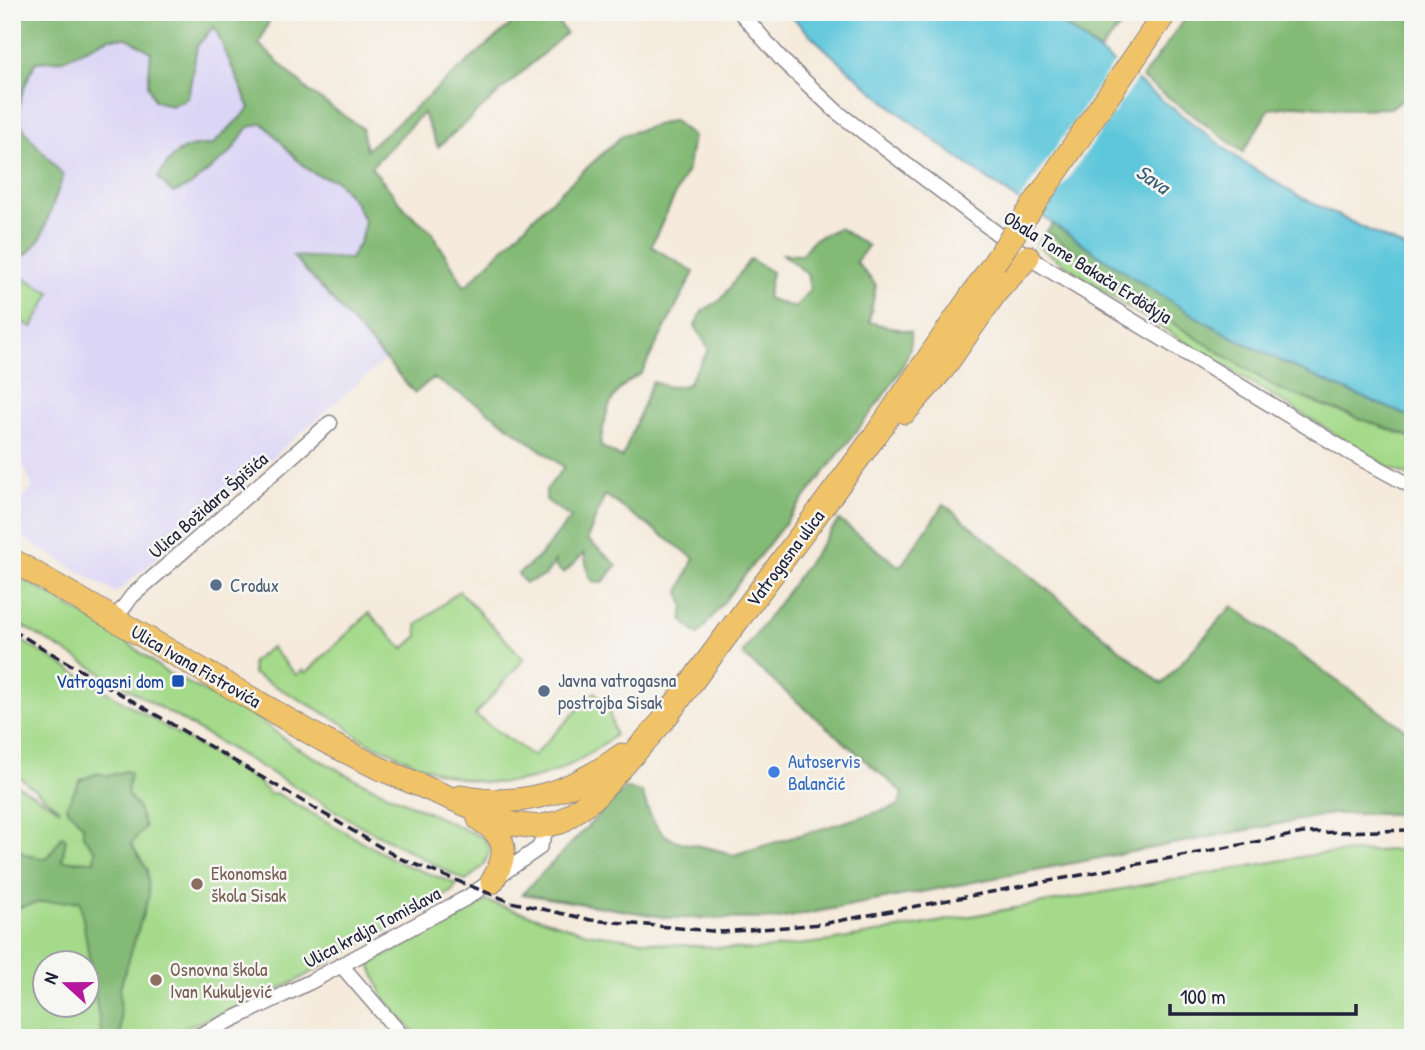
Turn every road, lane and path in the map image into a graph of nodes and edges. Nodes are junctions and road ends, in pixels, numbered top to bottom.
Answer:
1 (740, 12) edge
2 (1166, 12) edge
3 (1028, 257) junction
4 (330, 423) dead end
5 (875, 436) junction
6 (1413, 487) edge
7 (12, 560) edge
8 (115, 619) junction
9 (662, 722) junction
10 (422, 789) junction
11 (463, 806) junction
12 (548, 826) junction
13 (492, 882) junction
14 (341, 965) junction
15 (194, 1038) edge
16 (404, 1038) edge

1 - 3 street, Obala Tome Bakača Erdödyja
2 - 5 main road, Vatrogasna ulica, bridge
3 - 5 main road
3 - 6 street, Obala Tome Bakača Erdödyja
4 - 8 street, Ulica Božidara Špišića
5 - 9 main road, Vatrogasna ulica
7 - 8 main road, Ulica Ivana Fistrovića
8 - 10 main road, Ulica Ivana Fistrovića
9 - 10 main road
9 - 12 main road, Vatrogasna ulica
10 - 11 main road
11 - 12 main road
11 - 13 main road
12 - 13 street, Ulica kralja Tomislava
13 - 14 street, Ulica kralja Tomislava
14 - 15 street, Ulica kralja Tomislava
14 - 16 street

